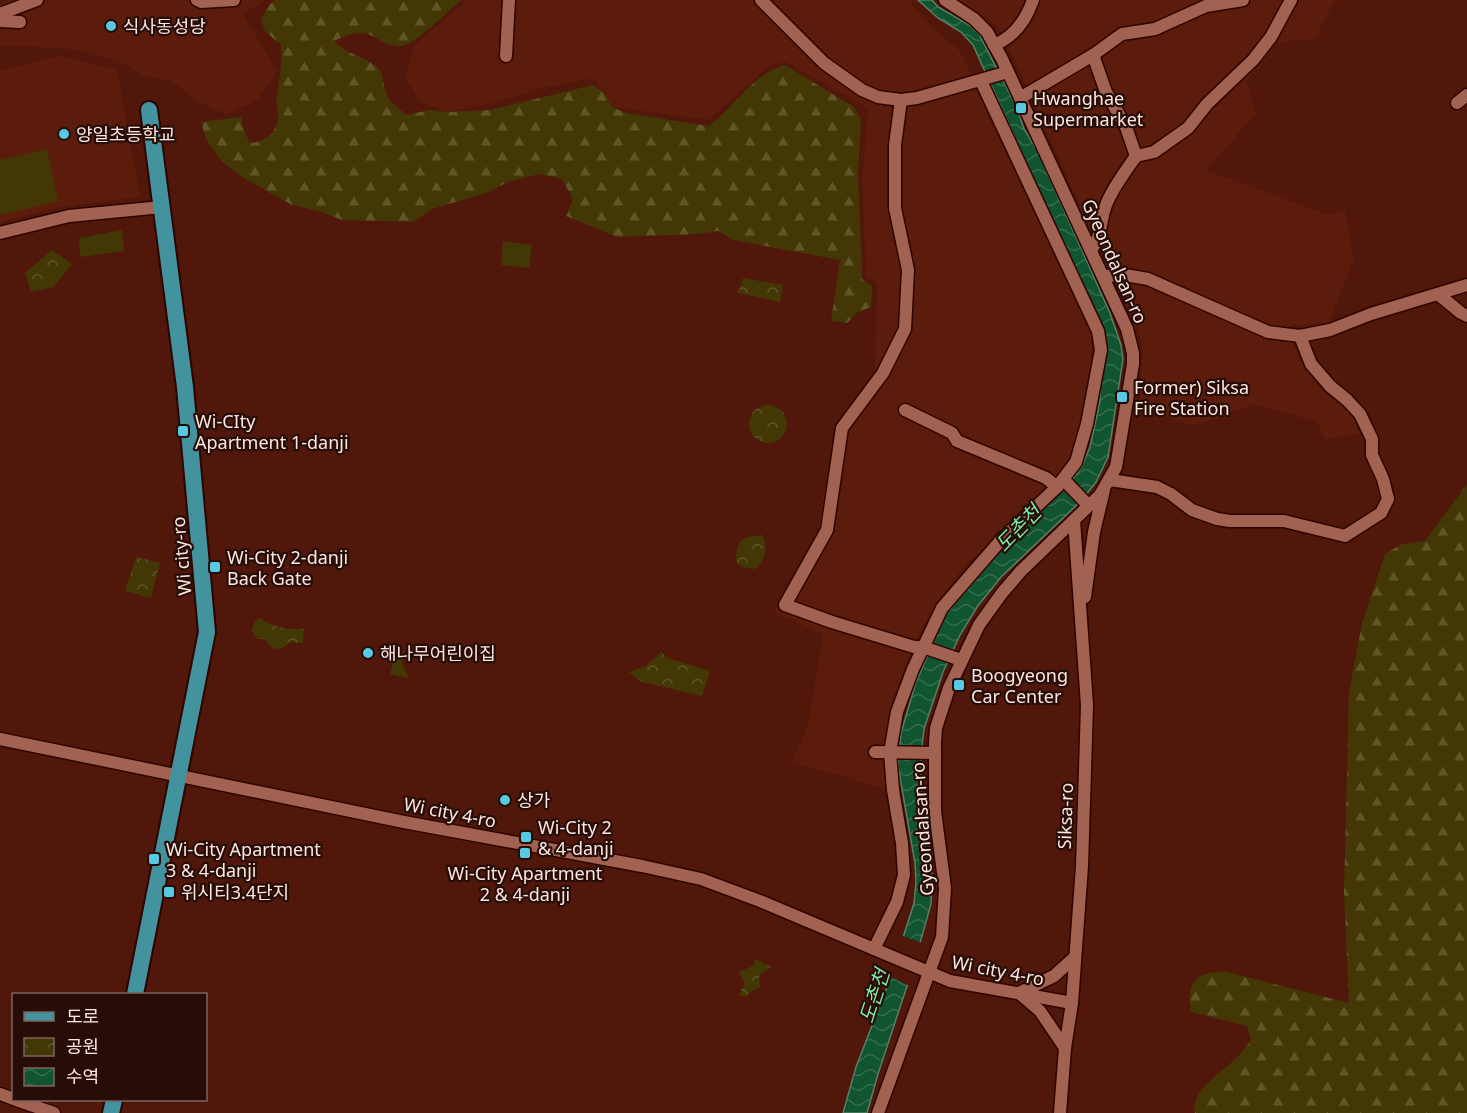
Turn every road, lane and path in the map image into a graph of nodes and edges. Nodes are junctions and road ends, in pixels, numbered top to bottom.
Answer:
1 (37, 0) edge
2 (197, 0) edge
3 (234, 0) edge
4 (509, 0) edge
5 (762, 0) edge
6 (945, 0) edge
7 (1033, 0) edge
8 (1243, 0) edge
9 (1276, 0) edge
10 (1291, 1) edge
11 (1205, 3) edge
12 (0, 14) edge
13 (0, 21) edge
14 (20, 22) dead end
15 (994, 45) junction
16 (1093, 55) junction
17 (506, 56) dead end
18 (1006, 73) junction
19 (983, 79) junction
20 (1020, 98) junction
21 (901, 100) junction
22 (149, 110) dead end
23 (1136, 156) junction
24 (162, 207) junction
25 (0, 233) edge
26 (1091, 250) junction
27 (1103, 276) junction
28 (1467, 285) edge
29 (1438, 294) junction
30 (1467, 316) edge
31 (1300, 336) junction
32 (905, 410) dead end
33 (1062, 483) junction
34 (1107, 485) junction
35 (1087, 504) junction
36 (1074, 520) junction
37 (1081, 606) junction
38 (926, 648) junction
39 (958, 659) junction
40 (0, 739) edge
41 (875, 752) dead end
42 (893, 752) junction
43 (932, 753) junction
44 (179, 775) junction
45 (879, 951) junction
46 (1075, 957) junction
47 (924, 969) junction
48 (135, 993) edge
49 (1019, 993) junction
50 (1072, 1003) junction
51 (1065, 1048) junction
52 (29, 1109) edge
53 (54, 1113) edge
54 (878, 1113) edge
55 (1060, 1113) edge

1 - 12 street
2 - 3 street
4 - 17 street
5 - 21 street
6 - 15 street, Gyeondalsan-ro
7 - 15 street
8 - 11 street
9 - 10 street
10 - 23 street
11 - 16 street
13 - 14 street
15 - 18 street, Gyeondalsan-ro
16 - 20 street
16 - 23 street
18 - 19 street
18 - 20 street, Gyeondalsan-ro
19 - 21 street
19 - 33 street
20 - 26 street, Gyeondalsan-ro
21 - 38 street
22 - 24 main road, Wi city-ro
23 - 26 street
24 - 25 street
24 - 44 main road, Wi city-ro
26 - 27 street, Gyeondalsan-ro
27 - 31 street
27 - 34 street, Gyeondalsan-ro
28 - 29 street
29 - 30 street
29 - 31 street
31 - 34 street
32 - 33 street
33 - 35 street
33 - 38 street
34 - 35 street, Gyeondalsan-ro
34 - 37 street
35 - 36 street, Gyeondalsan-ro
36 - 37 street, Siksa-ro
36 - 39 street, Gyeondalsan-ro
37 - 46 street, Siksa-ro
38 - 39 street
38 - 42 street
39 - 43 street, Gyeondalsan-ro
40 - 44 street, Wi city 4-ro
41 - 42 street
42 - 43 street
42 - 45 street
43 - 47 street, Gyeondalsan-ro
44 - 45 street, Wi city 4-ro
44 - 48 main road, Wi city-ro
45 - 47 street, Wi city 4-ro
46 - 49 street
46 - 50 street, Siksa-ro
47 - 49 street, Wi city 4-ro
47 - 54 street, Gyeondalsan-ro
49 - 50 street, Wi city 4-ro
49 - 51 street
50 - 51 street, Siksa-ro
51 - 55 street, Siksa-ro
52 - 53 street

